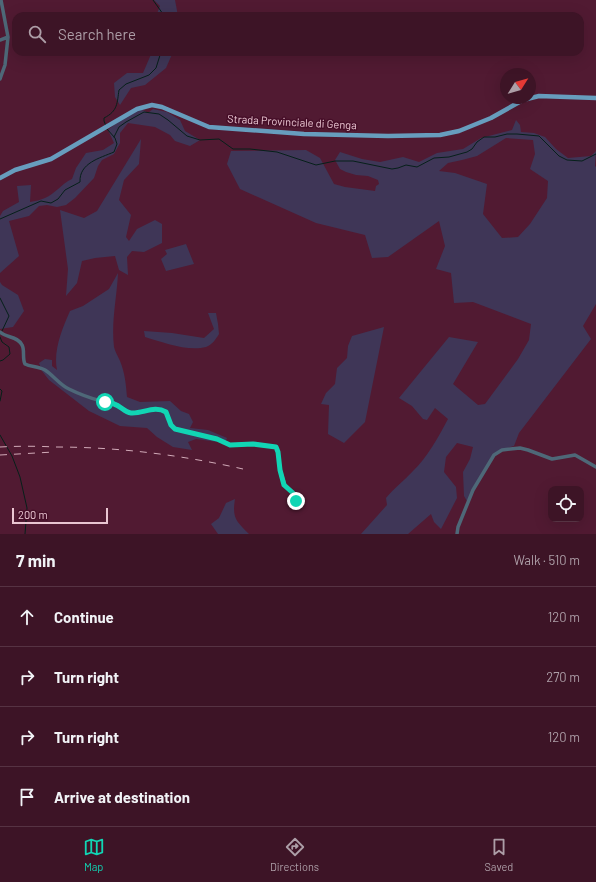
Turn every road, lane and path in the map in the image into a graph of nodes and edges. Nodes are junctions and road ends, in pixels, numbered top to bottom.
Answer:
1 (1, 0) edge
2 (8, 37) junction
3 (0, 40) edge
4 (0, 79) edge
5 (596, 98) edge
6 (0, 178) edge
7 (1, 333) edge
8 (596, 467) edge
9 (296, 501) dead end
10 (457, 534) edge

1 - 2 street
2 - 3 street
2 - 4 street
5 - 6 main road, Strada Provinciale di Genga
7 - 9 street
8 - 10 street

